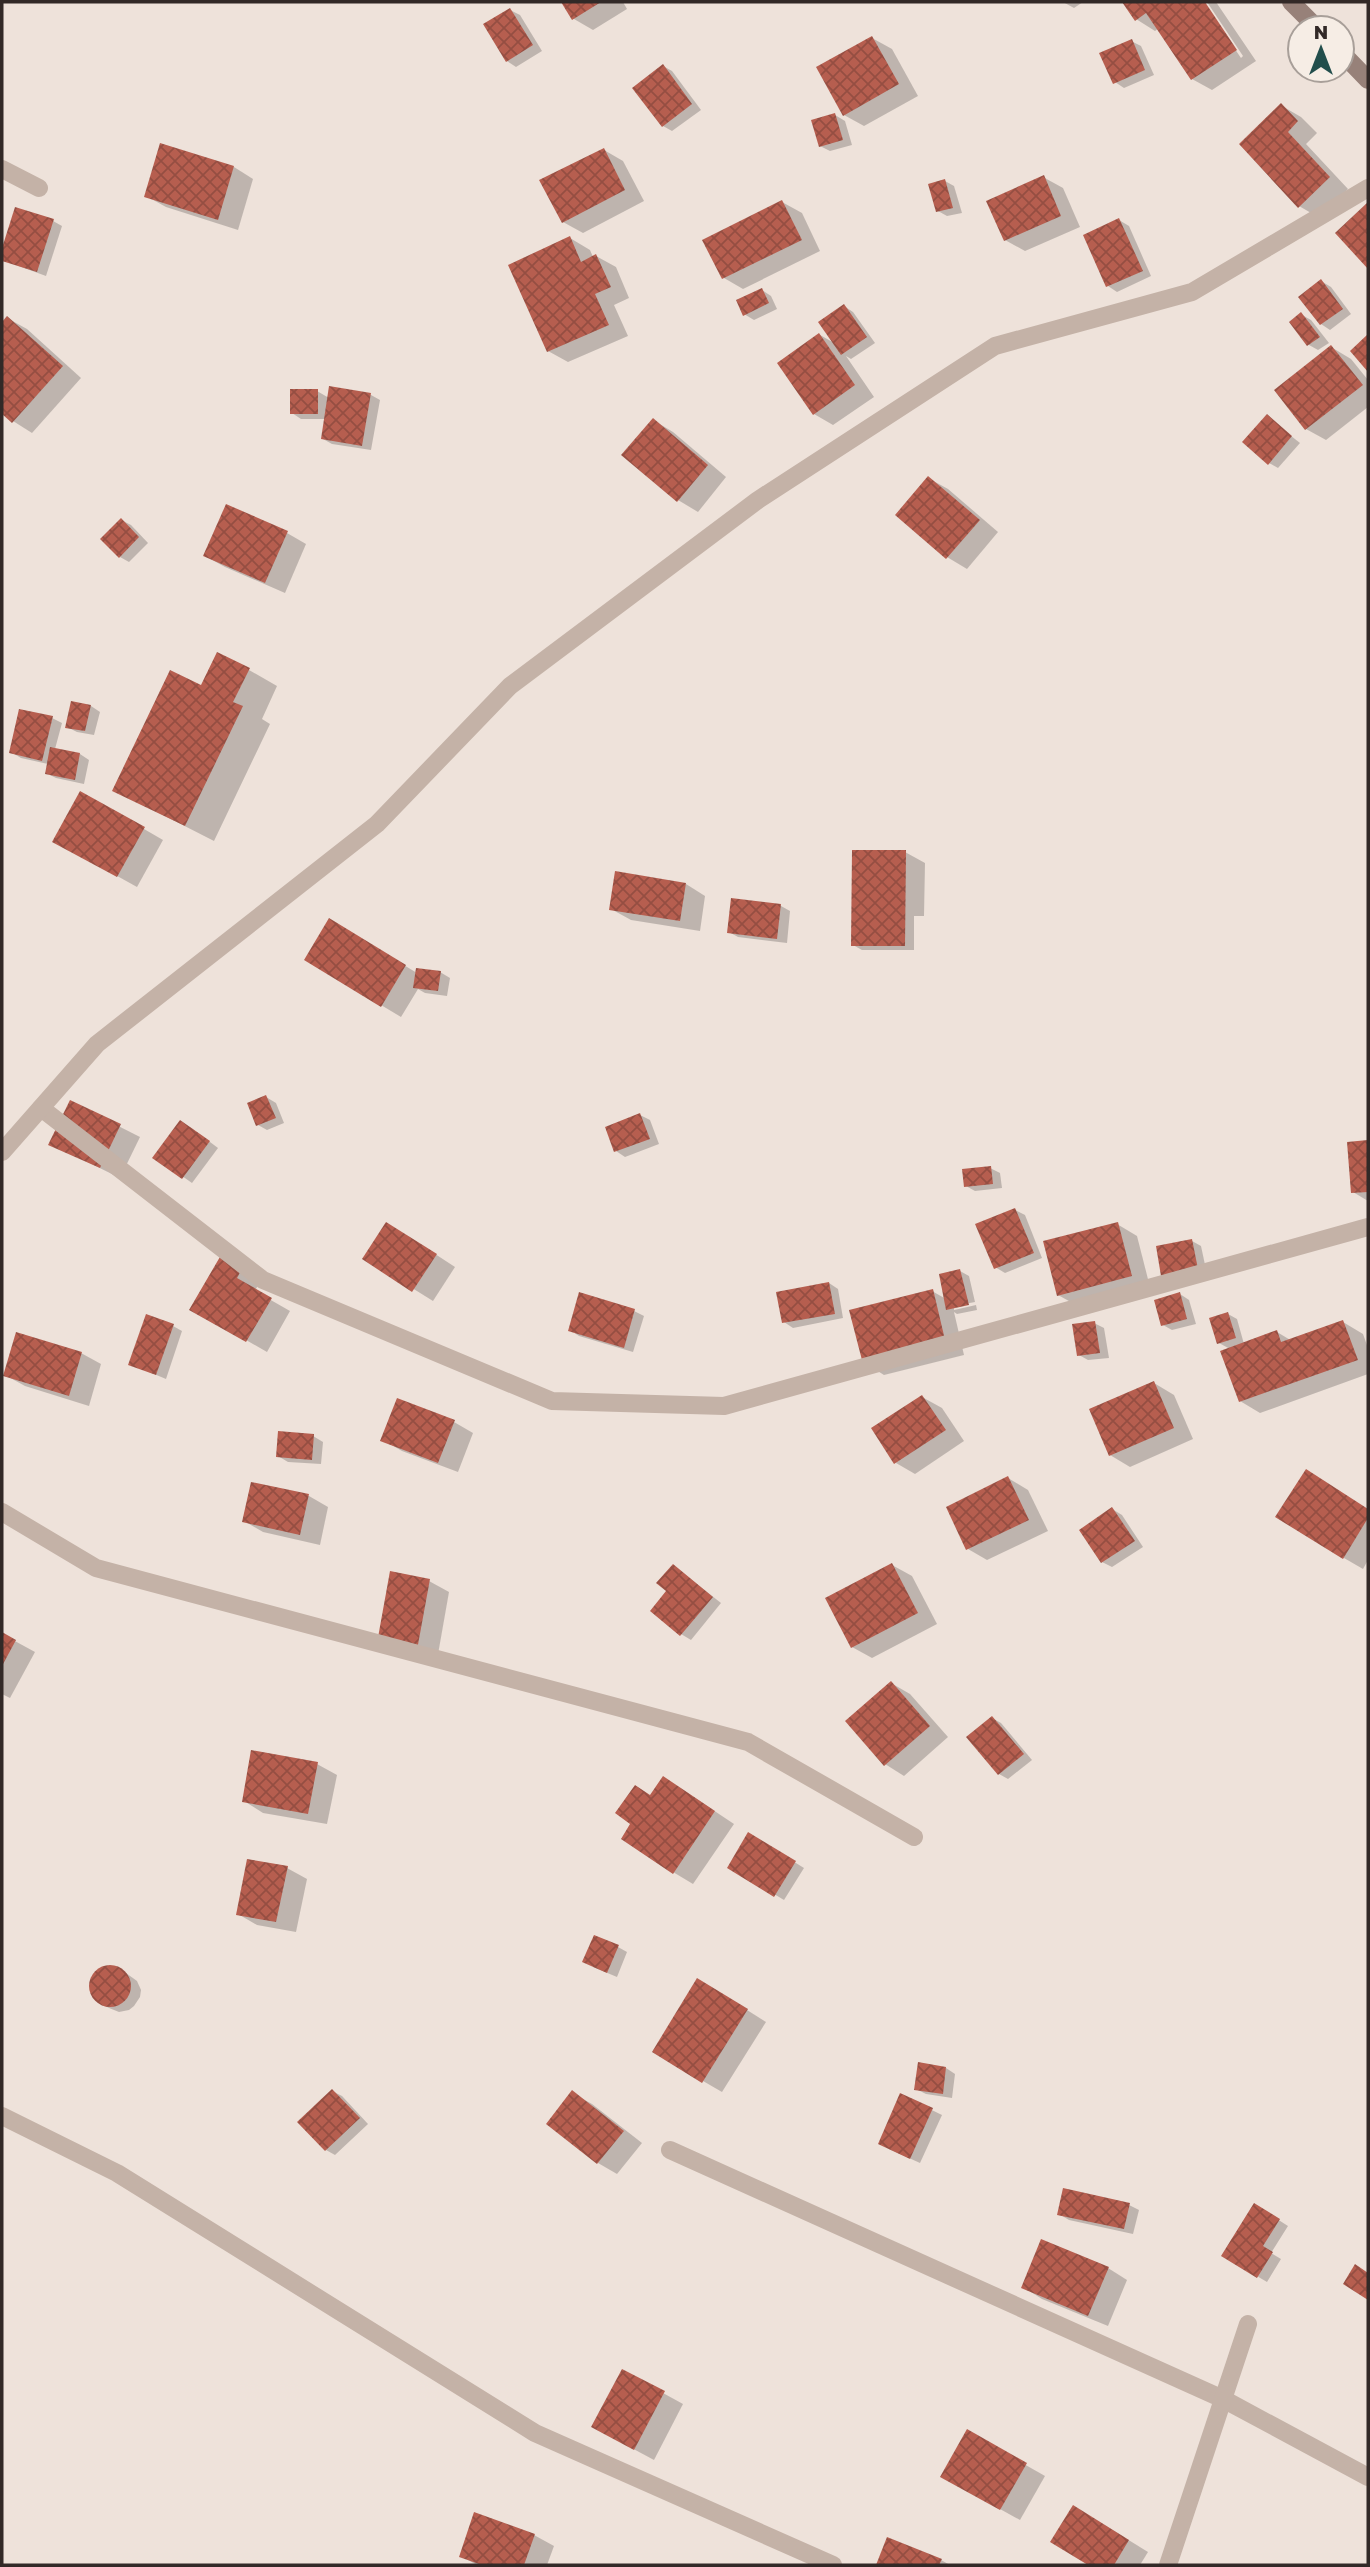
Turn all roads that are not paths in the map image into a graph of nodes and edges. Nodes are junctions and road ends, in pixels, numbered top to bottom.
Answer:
1 (2, 169) edge
2 (39, 188) dead end
3 (1368, 188) edge
4 (41, 1108) junction
5 (2, 1152) edge
6 (1368, 1227) edge
7 (2, 1513) edge
8 (914, 1836) dead end
9 (2, 2116) edge
10 (670, 2150) dead end
11 (1248, 2324) dead end
12 (1223, 2399) junction
13 (1368, 2477) edge
14 (833, 2565) edge
15 (1168, 2565) edge

1 - 2 street
3 - 4 street
4 - 5 street
4 - 6 street
7 - 8 street
9 - 14 street
10 - 12 street
11 - 12 street
12 - 13 street
12 - 15 street

